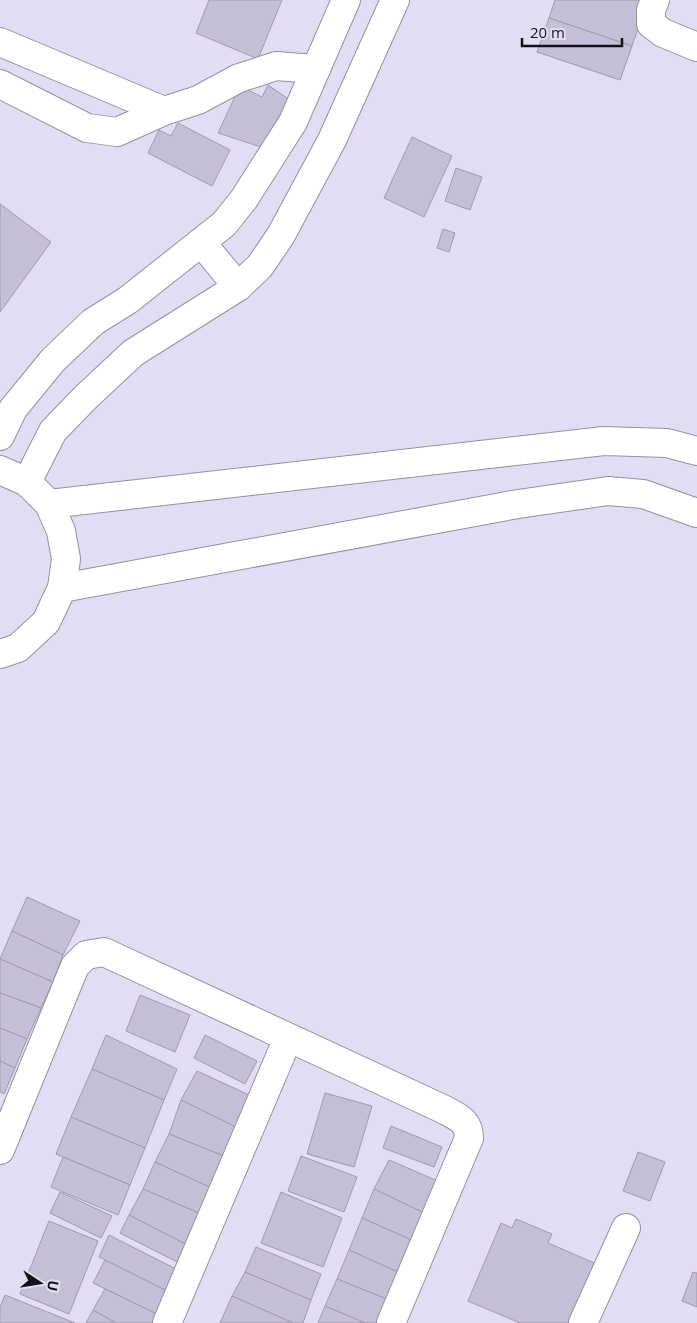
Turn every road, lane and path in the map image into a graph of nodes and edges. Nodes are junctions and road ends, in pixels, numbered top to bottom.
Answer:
1 (346, 0) edge
2 (395, 0) edge
3 (655, 0) edge
4 (0, 42) edge
5 (697, 47) edge
6 (26, 53) junction
7 (316, 69) junction
8 (4, 86) edge
9 (164, 111) junction
10 (201, 242) junction
11 (238, 287) junction
12 (0, 436) edge
13 (697, 450) edge
14 (0, 470) edge
15 (28, 482) junction
16 (49, 504) junction
17 (697, 513) edge
18 (62, 588) junction
19 (0, 654) edge
20 (288, 1038) junction
21 (0, 1150) edge
22 (626, 1228) dead end
23 (167, 1323) edge
24 (391, 1323) edge
25 (584, 1323) edge

1 - 7 street
2 - 11 street
3 - 5 street
4 - 6 street
6 - 8 street
6 - 9 street
7 - 9 street
7 - 10 street
8 - 9 street
10 - 11 street
10 - 12 street
11 - 15 street
13 - 16 street
14 - 15 street
15 - 16 street
16 - 18 street
17 - 18 street
18 - 19 street
20 - 21 street
20 - 23 street
20 - 24 street
22 - 25 street

